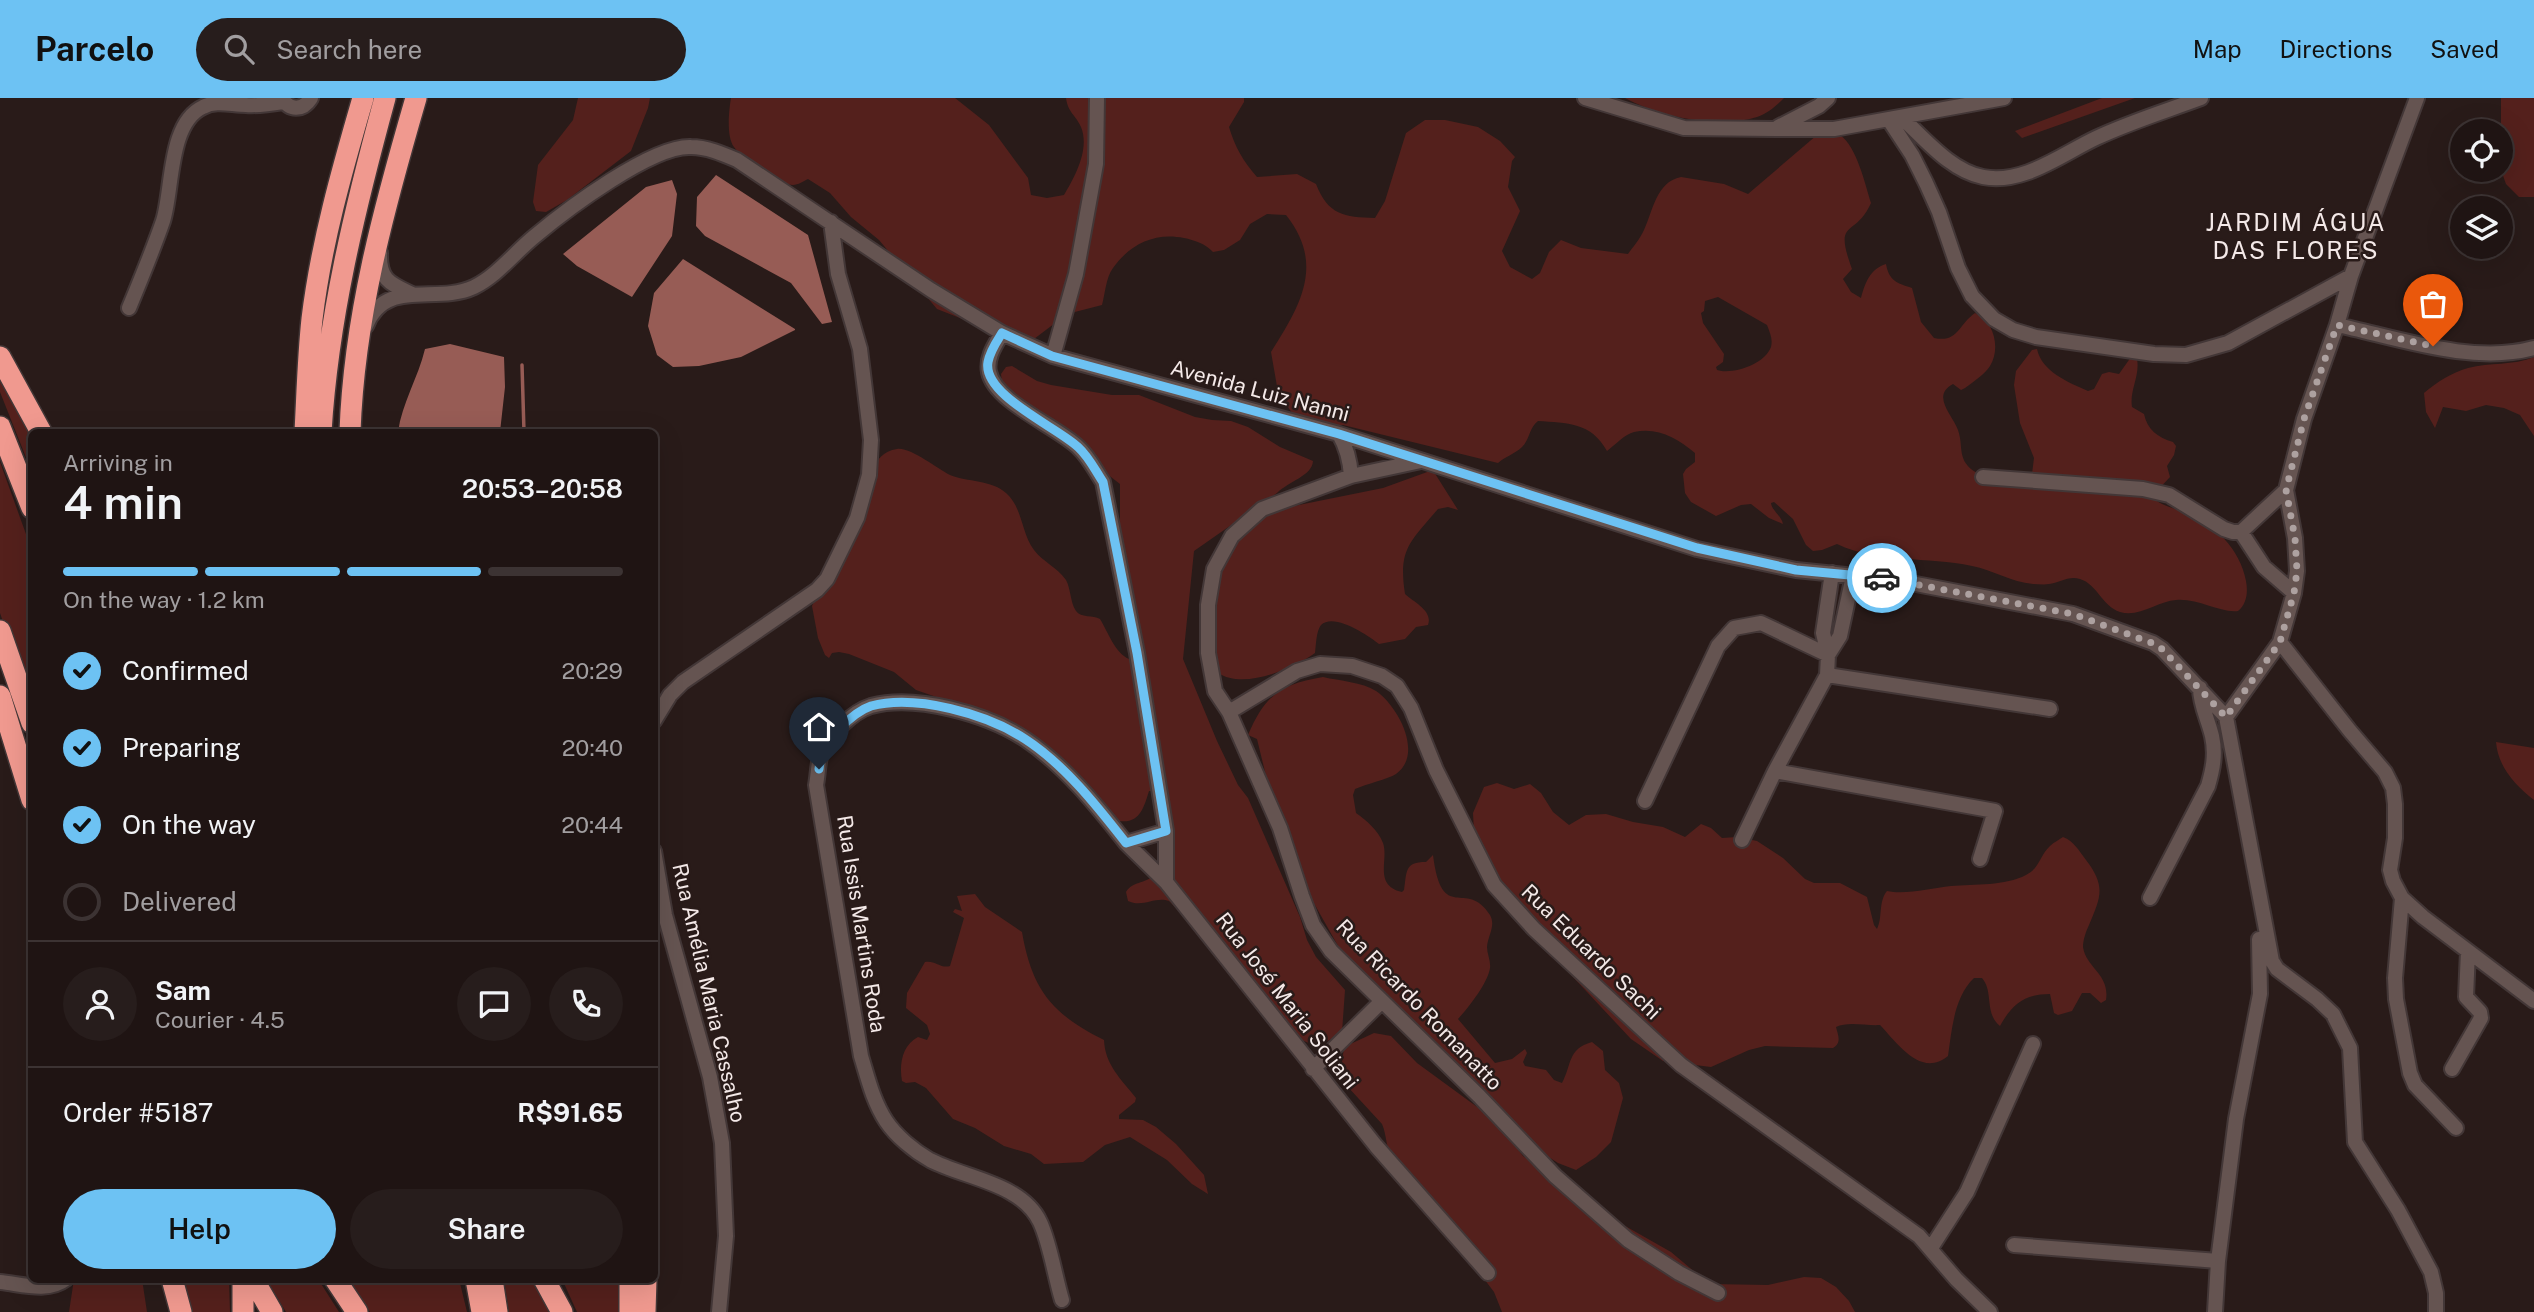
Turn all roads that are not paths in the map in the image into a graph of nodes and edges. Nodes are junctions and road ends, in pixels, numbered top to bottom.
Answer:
1 (311, 98) edge
2 (363, 98) edge
3 (385, 98) edge
4 (416, 98) edge
5 (1097, 98) edge
6 (1585, 98) edge
7 (2004, 98) edge
8 (2201, 98) edge
9 (2417, 98) edge
10 (283, 100) edge
11 (1824, 102) edge
12 (1895, 119) junction
13 (1773, 129) junction
14 (1834, 129) junction
15 (382, 215) junction
16 (831, 222) junction
17 (2351, 276) junction
18 (415, 295) junction
19 (130, 307) dead end
20 (312, 318) junction
21 (2337, 325) junction
22 (1002, 333) junction
23 (2534, 348) edge
24 (357, 349) junction
25 (1052, 356) junction
26 (0, 357) edge
27 (0, 427) edge
28 (39, 429) edge
29 (295, 429) edge
30 (305, 429) edge
31 (321, 429) edge
32 (350, 429) edge
33 (1339, 434) junction
34 (1377, 446) junction
35 (1422, 460) junction
36 (1374, 471) junction
37 (1351, 476) junction
38 (1983, 477) dead end
39 (2286, 490) junction
40 (28, 498) edge
41 (2241, 531) junction
42 (1832, 573) junction
43 (1853, 576) junction
44 (2294, 593) junction
45 (0, 631) edge
46 (2280, 642) junction
47 (1828, 656) junction
48 (1827, 675) junction
49 (2200, 688) junction
50 (0, 696) edge
51 (2050, 709) dead end
52 (28, 712) edge
53 (1229, 712) junction
54 (658, 714) edge
55 (2226, 717) junction
56 (1774, 771) junction
57 (28, 787) edge
58 (1645, 801) dead end
59 (1166, 831) junction
60 (1742, 841) dead end
61 (1126, 843) junction
62 (1980, 859) dead end
63 (658, 874) edge
64 (1166, 882) junction
65 (2150, 898) dead end
66 (2402, 898) junction
67 (2262, 914) junction
68 (2468, 951) junction
69 (1382, 1001) junction
70 (2534, 1001) edge
71 (2033, 1044) dead end
72 (1313, 1069) junction
73 (2452, 1069) dead end
74 (2456, 1128) dead end
75 (2014, 1245) dead end
76 (1931, 1248) junction
77 (2218, 1261) junction
78 (1488, 1273) dead end
79 (0, 1282) edge
80 (60, 1283) edge
81 (173, 1283) edge
82 (243, 1283) edge
83 (255, 1283) edge
84 (338, 1283) edge
85 (477, 1283) edge
86 (493, 1283) edge
87 (546, 1283) edge
88 (555, 1283) edge
89 (630, 1283) edge
90 (646, 1283) edge
91 (1717, 1293) dead end
92 (1062, 1300) dead end
93 (2213, 1307) edge
94 (181, 1312) edge
95 (243, 1312) edge
96 (272, 1312) edge
97 (357, 1312) edge
98 (482, 1312) edge
99 (497, 1312) edge
100 (562, 1312) edge
101 (568, 1312) edge
102 (630, 1312) edge
103 (645, 1312) edge
104 (719, 1312) edge
105 (1990, 1312) edge
106 (2436, 1312) edge

1 - 10 street
2 - 20 highway
3 - 31 highway
4 - 15 highway
5 - 25 street
6 - 13 street
7 - 12 street
8 - 12 street
9 - 17 street
10 - 19 street
11 - 13 street
11 - 14 street
12 - 14 street
12 - 17 street
13 - 14 street
15 - 18 street
15 - 24 highway
16 - 18 street, Avenida Luiz Nanni
16 - 22 street, Avenida Luiz Nanni
16 - 54 street
17 - 21 street
18 - 24 street, Avenida Luiz Nanni
20 - 29 highway
20 - 30 highway
21 - 23 street
21 - 39 street
22 - 25 street, Avenida Luiz Nanni
22 - 59 street
24 - 32 highway
25 - 33 street, Avenida Luiz Nanni
26 - 28 highway
27 - 40 highway
33 - 34 street, Avenida Luiz Nanni
33 - 37 street
34 - 35 street, Avenida Luiz Nanni
34 - 36 street
35 - 36 street, Rua Ricardo Romanatto
35 - 42 street, Avenida Luiz Nanni
36 - 37 street, Rua Ricardo Romanatto
37 - 53 street, Rua Ricardo Romanatto
38 - 41 street
39 - 41 street
39 - 44 street
41 - 44 street
42 - 43 street, Avenida Luiz Nanni
42 - 47 street
43 - 47 street
43 - 49 street, Avenida Luiz Nanni
44 - 46 street
45 - 52 highway
46 - 55 street
46 - 66 street
47 - 48 street
47 - 58 street
48 - 51 street
48 - 56 street
49 - 55 street, Avenida Luiz Nanni
49 - 65 street
50 - 57 highway
53 - 69 street, Rua Ricardo Romanatto
53 - 76 street, Rua Eduardo Sachi
55 - 67 street
56 - 60 street
56 - 62 street
59 - 61 street
59 - 64 street
61 - 64 street, Rua José Maria Soliani
61 - 92 street, Rua Issis Martins Roda
63 - 104 street, Rua Amélia Maria Cassalho
64 - 72 street, Rua José Maria Soliani
66 - 68 street
66 - 74 street
67 - 77 street
67 - 106 street
68 - 70 street
68 - 73 street
69 - 72 street
69 - 91 street, Rua Ricardo Romanatto
71 - 76 street
72 - 78 street, Rua José Maria Soliani
75 - 77 street
76 - 105 street, Rua Eduardo Sachi
77 - 93 street
79 - 80 street
81 - 94 highway
82 - 95 highway
83 - 96 highway
84 - 97 highway
85 - 98 highway
86 - 99 highway
87 - 100 highway
88 - 101 highway
89 - 102 highway
90 - 103 highway

